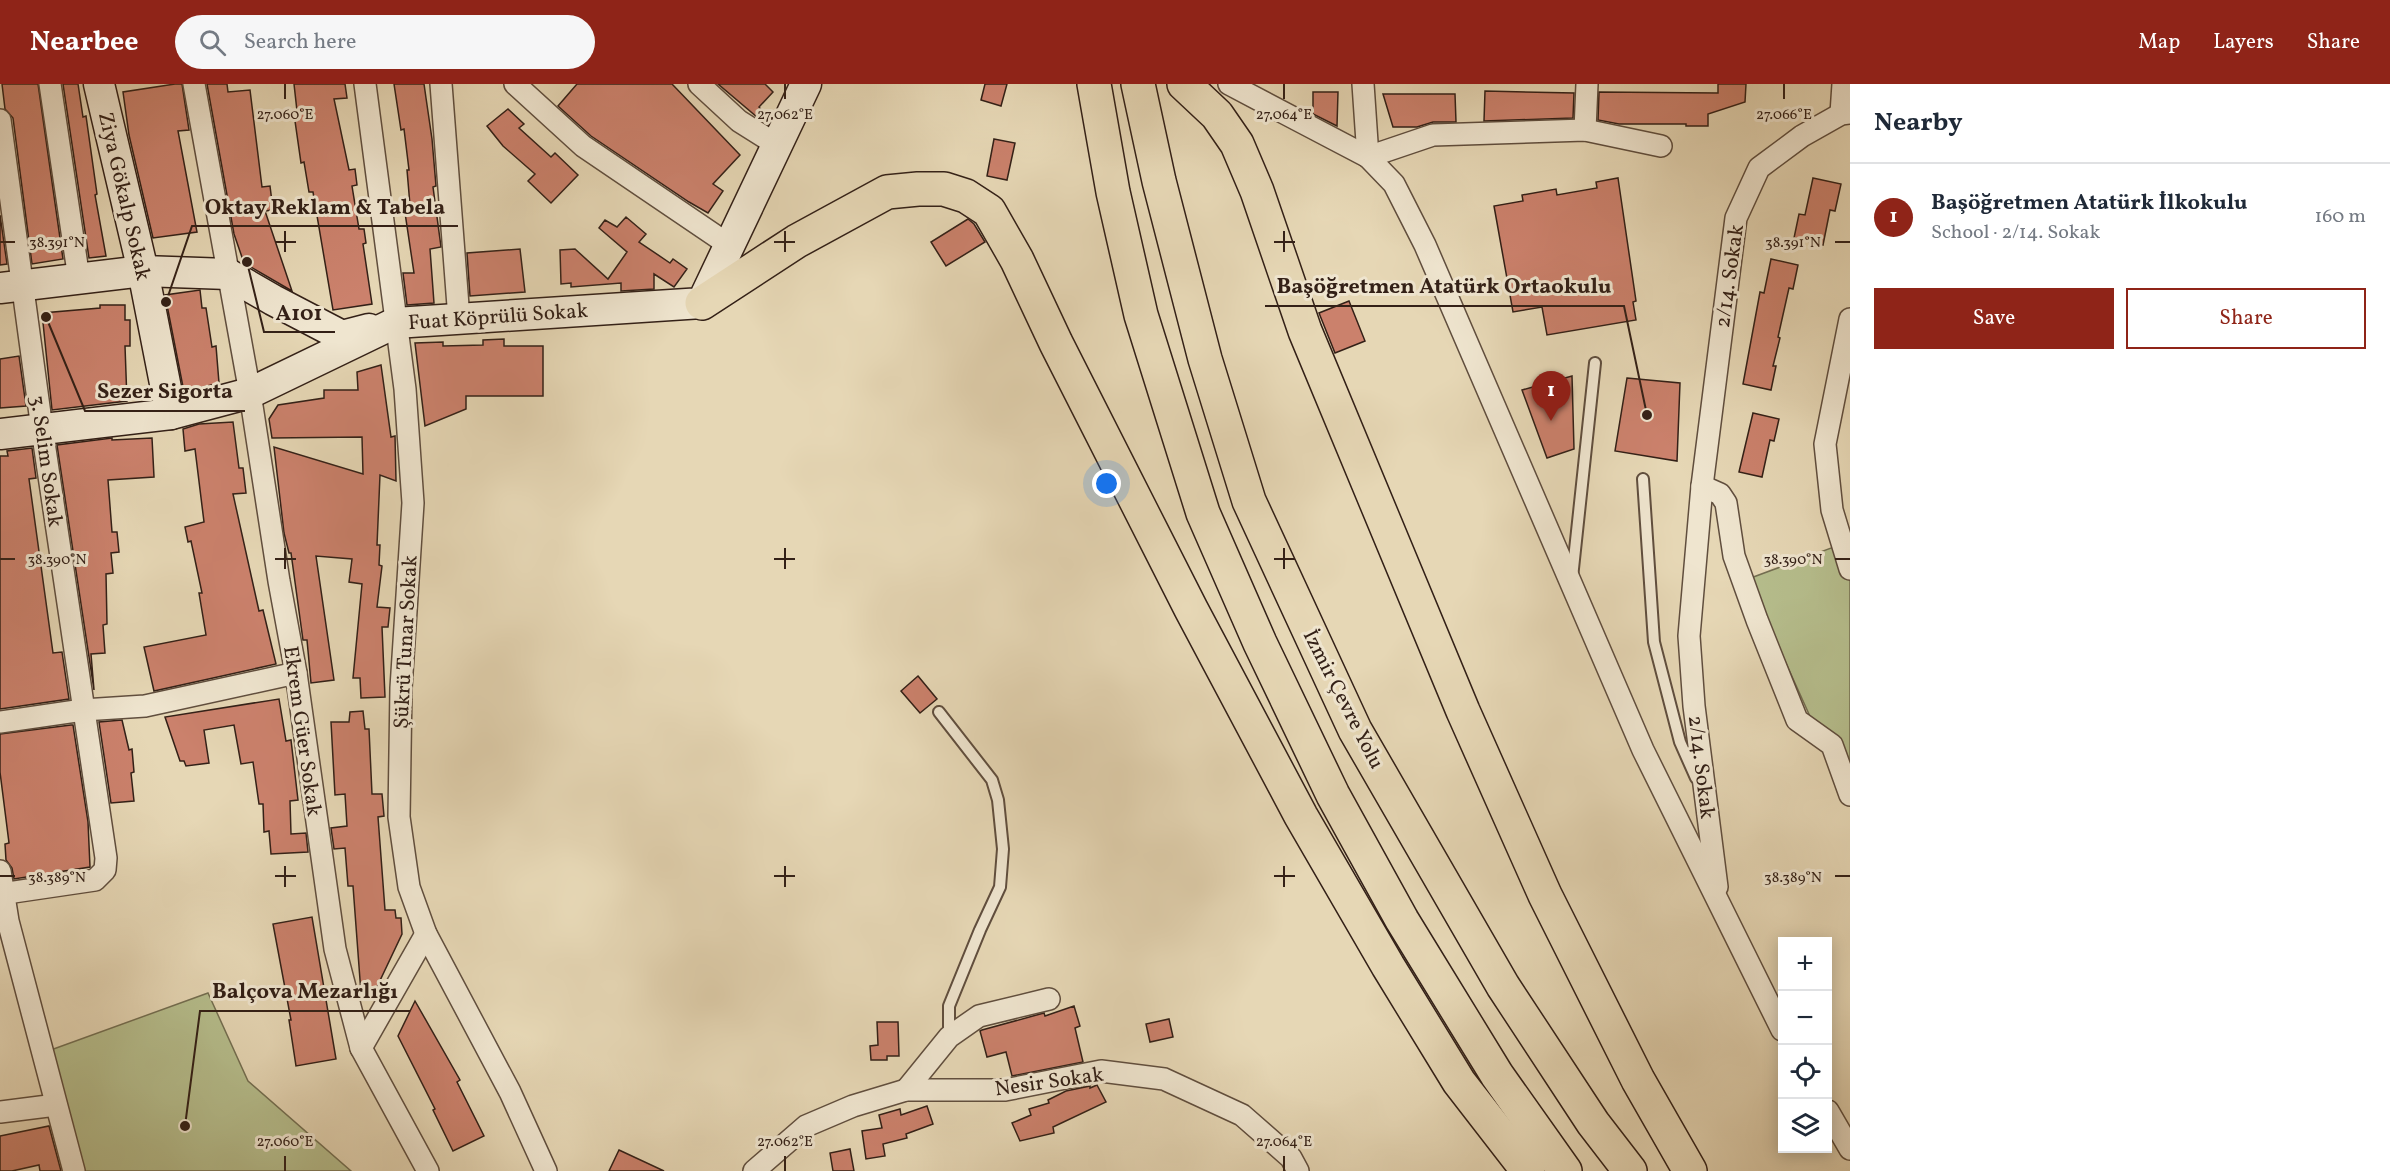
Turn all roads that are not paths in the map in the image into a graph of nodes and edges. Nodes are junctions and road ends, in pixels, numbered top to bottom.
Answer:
1 (50, 84) edge
2 (99, 84) edge
3 (194, 84) edge
4 (365, 84) edge
5 (441, 84) edge
6 (515, 84) edge
7 (699, 84) edge
8 (806, 84) edge
9 (1094, 84) edge
10 (1138, 84) edge
11 (1165, 84) edge
12 (1229, 84) edge
13 (1363, 84) edge
14 (1587, 84) edge
15 (1843, 84) edge
16 (1193, 93) edge
17 (1845, 113) edge
18 (0, 120) edge
19 (1585, 130) junction
20 (777, 145) junction
21 (1661, 146) dead end
22 (1368, 158) junction
23 (729, 245) junction
24 (143, 271) junction
25 (228, 274) junction
26 (79, 279) junction
27 (11, 287) edge
28 (702, 303) junction
29 (459, 319) junction
30 (1850, 319) edge
31 (395, 323) junction
32 (1595, 363) dead end
33 (250, 393) junction
34 (171, 414) junction
35 (42, 429) junction
36 (0, 434) edge
37 (1643, 479) dead end
38 (1702, 486) junction
39 (1850, 569) edge
40 (1572, 583) junction
41 (296, 674) junction
42 (83, 710) junction
43 (939, 712) dead end
44 (0, 722) edge
45 (1850, 795) edge
46 (1706, 801) junction
47 (0, 871) edge
48 (1, 894) edge
49 (1720, 905) junction
50 (426, 934) junction
51 (1049, 999) dead end
52 (1778, 1022) edge
53 (949, 1037) junction
54 (361, 1048) junction
55 (906, 1090) junction
56 (56, 1105) junction
57 (0, 1112) edge
58 (1832, 1119) edge
59 (1850, 1149) edge
60 (74, 1171) edge
61 (428, 1171) edge
62 (546, 1171) edge
63 (754, 1171) edge
64 (1298, 1171) edge
65 (1528, 1171) edge
66 (1565, 1171) edge
67 (1630, 1171) edge
68 (1690, 1171) edge

1 - 26 street
2 - 24 main road, Ziya Gökalp Sokak
3 - 25 street, Ekrem Güer Sokak
4 - 31 street, Şükrü Tunar Sokak
5 - 29 street
6 - 23 street
7 - 20 street
8 - 20 main road
9 - 66 highway
10 - 67 highway, İzmir Çevre Yolu
11 - 16 highway
12 - 22 street
13 - 22 street
14 - 19 street
15 - 17 street
16 - 68 highway
17 - 38 street, 2/14. Sokak
18 - 27 street, 3. Selim Sokak
19 - 21 street
19 - 22 street
20 - 23 main road
22 - 40 street
23 - 28 main road
24 - 25 main road
24 - 26 main road
24 - 34 main road, Ziya Gökalp Sokak
25 - 31 main road
25 - 33 street, Ekrem Güer Sokak
26 - 27 main road
27 - 35 street, 3. Selim Sokak
28 - 29 main road, Fuat Köprülü Sokak
28 - 65 highway
29 - 31 main road, Fuat Köprülü Sokak
30 - 39 street
31 - 33 main road, Fuat Köprülü Sokak
31 - 50 street, Şükrü Tunar Sokak
32 - 40 lane
33 - 34 main road, Fuat Köprülü Sokak
33 - 41 street, Ekrem Güer Sokak
34 - 35 main road, Fuat Köprülü Sokak
35 - 36 main road, Fuat Köprülü Sokak
35 - 42 street, 3. Selim Sokak
37 - 46 lane
38 - 45 street
38 - 46 street, 2/14. Sokak
40 - 49 street
41 - 42 street
41 - 54 street, Ekrem Güer Sokak
42 - 44 street
42 - 48 street, 3. Selim Sokak
43 - 53 lane
46 - 49 street, 2/14. Sokak
47 - 48 street
48 - 56 street
49 - 52 street
50 - 54 street
50 - 62 street, Şükrü Tunar Sokak
51 - 53 street
53 - 55 street
54 - 61 street, Ekrem Güer Sokak
55 - 63 street, Nesir Sokak
55 - 64 street, Nesir Sokak
56 - 57 street
56 - 60 street
58 - 59 street

